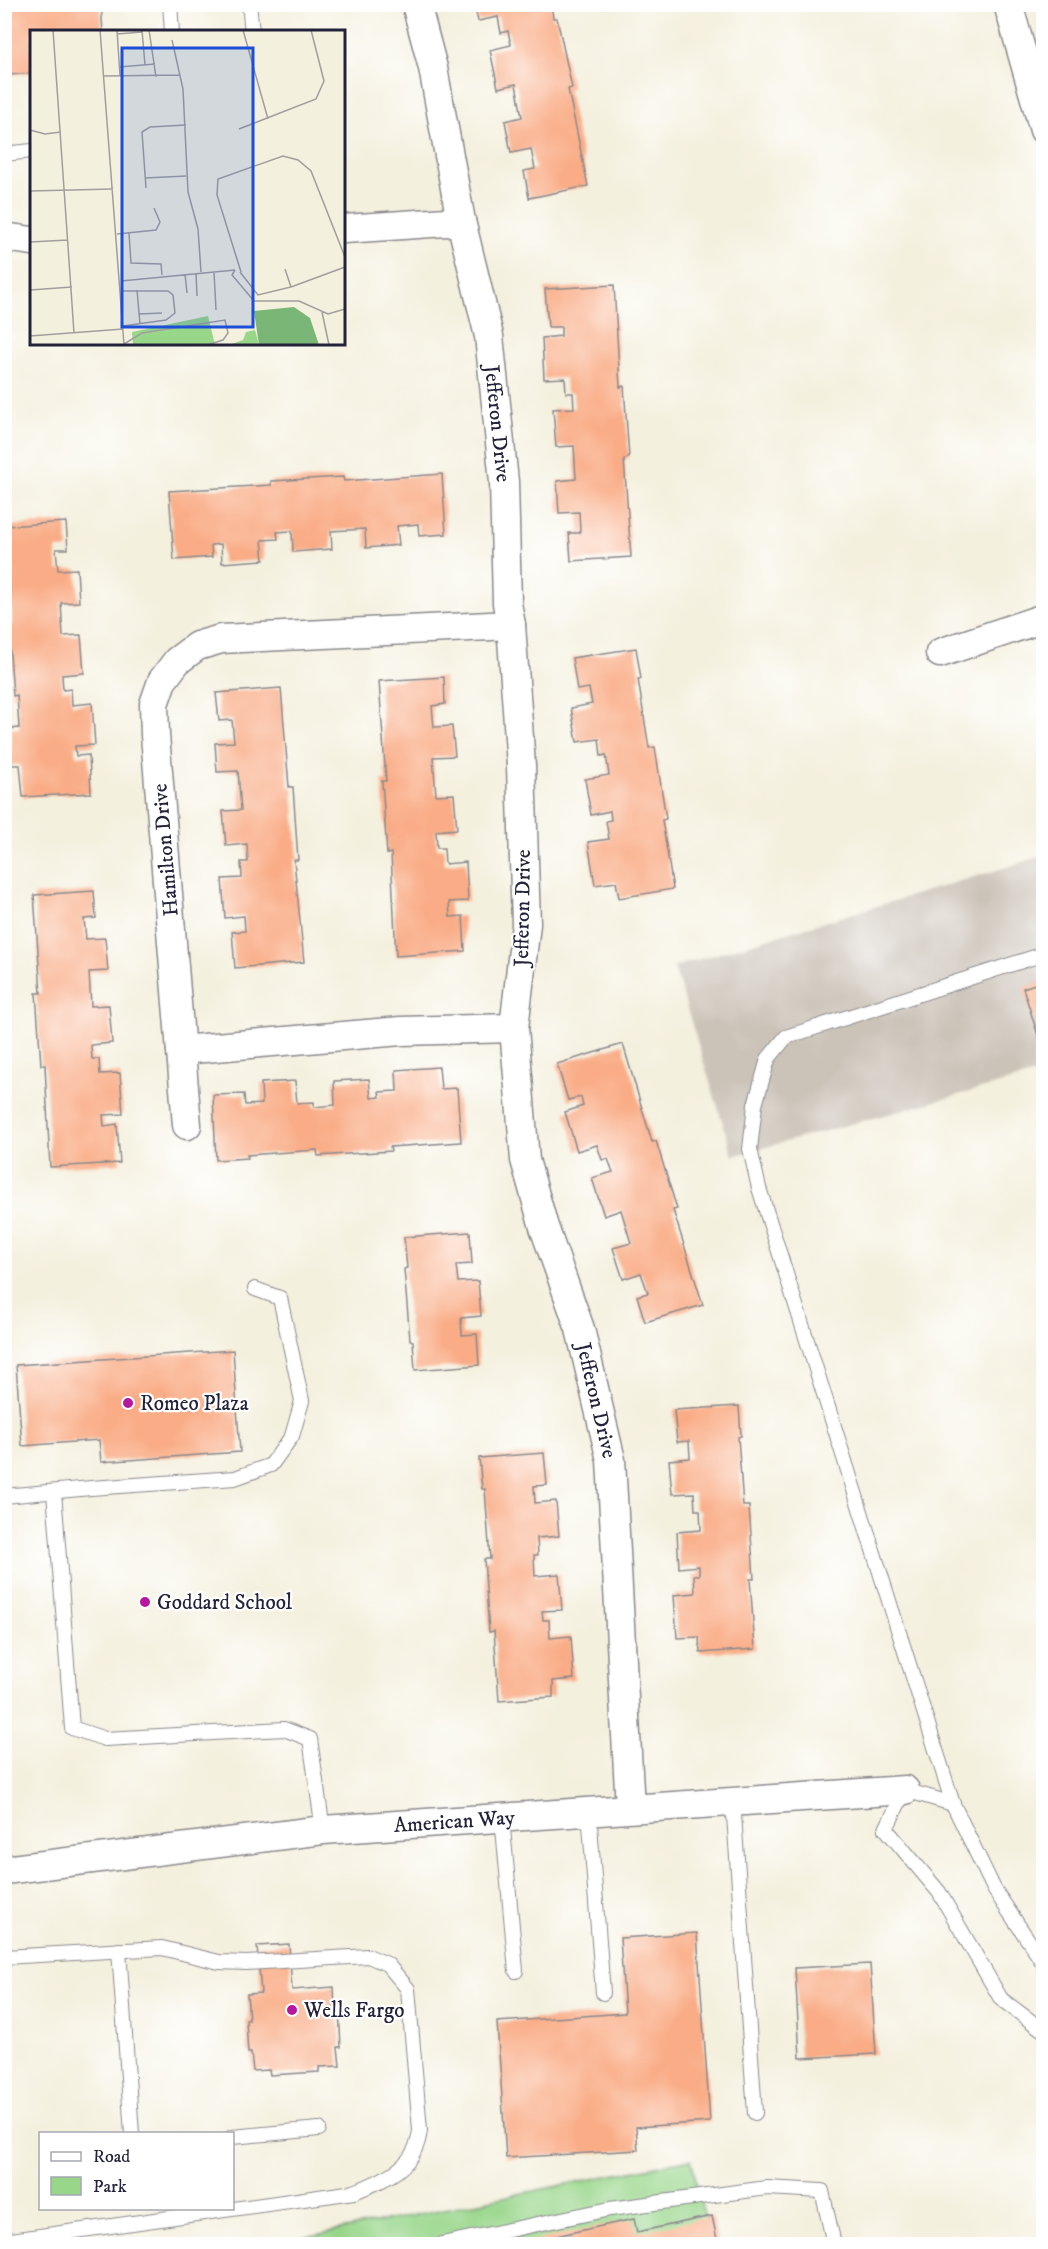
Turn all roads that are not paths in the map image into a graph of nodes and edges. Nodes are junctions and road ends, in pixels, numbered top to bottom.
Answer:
1 (170, 4) edge
2 (249, 4) edge
3 (416, 4) edge
4 (1008, 4) edge
5 (172, 30) edge
6 (252, 30) edge
7 (1044, 130) edge
8 (30, 152) edge
9 (4, 154) edge
10 (461, 221) junction
11 (345, 229) edge
12 (4, 237) edge
13 (30, 241) edge
14 (1044, 618) edge
15 (511, 625) junction
16 (940, 653) dead end
17 (1044, 954) edge
18 (514, 1028) junction
19 (181, 1050) junction
20 (187, 1125) dead end
21 (255, 1289) dead end
22 (54, 1492) junction
23 (4, 1497) edge
24 (905, 1790) junction
25 (733, 1801) junction
26 (953, 1804) junction
27 (630, 1808) junction
28 (589, 1812) junction
29 (502, 1817) junction
30 (323, 1830) junction
31 (4, 1870) edge
32 (119, 1950) junction
33 (4, 1957) edge
34 (1044, 1964) edge
35 (516, 1971) dead end
36 (603, 1993) dead end
37 (1044, 2031) edge
38 (755, 2113) dead end
39 (319, 2129) dead end
40 (132, 2132) edge
41 (234, 2137) edge
42 (234, 2205) edge
43 (192, 2210) edge
44 (138, 2216) edge
45 (4, 2241) edge
46 (442, 2244) edge
47 (834, 2244) edge

1 - 5 lane
2 - 6 lane
3 - 10 street, Jefferon Drive
4 - 7 street
8 - 9 lane
10 - 11 street
10 - 15 street, Jefferon Drive
12 - 13 street
14 - 16 street
15 - 18 street, Jefferon Drive
15 - 19 street, Hamilton Drive
17 - 26 lane
18 - 19 street
18 - 27 street, Jefferon Drive
19 - 20 street, Hamilton Drive
21 - 22 lane
22 - 23 lane
22 - 30 lane
24 - 25 street, American Way
24 - 26 lane
24 - 37 lane
25 - 27 street, American Way
25 - 38 lane
26 - 34 lane
27 - 28 street, American Way
28 - 29 street, American Way
28 - 36 lane
29 - 30 street, American Way
29 - 35 lane
30 - 31 street, American Way
32 - 33 lane
32 - 40 lane
32 - 42 lane
39 - 41 lane
43 - 44 lane
44 - 45 lane
46 - 47 lane

